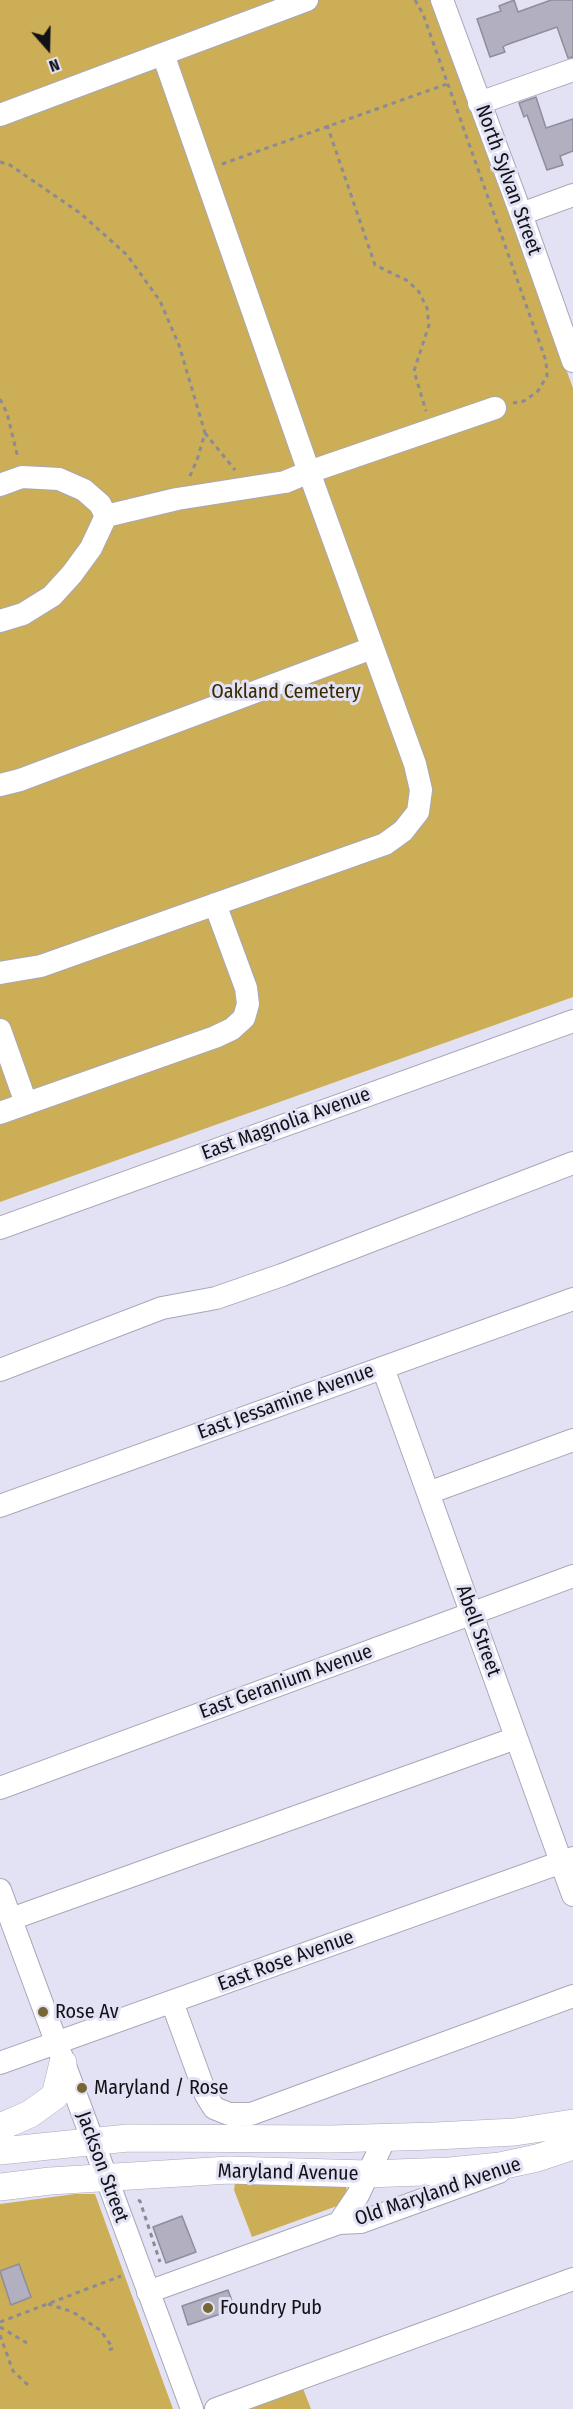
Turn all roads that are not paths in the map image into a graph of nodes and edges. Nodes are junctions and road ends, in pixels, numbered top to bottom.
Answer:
1 (307, 0) edge
2 (442, 0) edge
3 (163, 54) junction
4 (573, 70) edge
5 (479, 103) junction
6 (0, 115) edge
7 (573, 195) edge
8 (521, 214) junction
9 (568, 335) edge
10 (573, 361) edge
11 (495, 408) road end
12 (309, 472) junction
13 (0, 485) edge
14 (106, 516) junction
15 (0, 621) edge
16 (372, 648) junction
17 (0, 785) edge
18 (215, 904) junction
19 (0, 973) edge
20 (573, 1021) edge
21 (0, 1030) edge
22 (26, 1103) junction
23 (0, 1113) edge
24 (573, 1163) edge
25 (0, 1228) edge
26 (573, 1299) edge
27 (383, 1368) junction
28 (0, 1370) edge
29 (573, 1440) edge
30 (428, 1493) junction
31 (0, 1506) edge
32 (573, 1576) edge
33 (471, 1613) junction
34 (516, 1738) junction
35 (0, 1788) edge
36 (567, 1860) edge
37 (0, 1890) edge
38 (573, 1895) edge
39 (11, 1919) junction
40 (573, 1996) edge
41 (172, 2002) junction
42 (59, 2053) junction
43 (0, 2063) edge
44 (573, 2123) edge
45 (0, 2127) edge
46 (385, 2138) junction
47 (92, 2140) junction
48 (573, 2146) edge
49 (0, 2151) edge
50 (537, 2158) junction
51 (368, 2174) junction
52 (105, 2178) junction
53 (0, 2187) edge
54 (339, 2223) junction
55 (573, 2279) edge
56 (148, 2292) junction
57 (192, 2409) edge
58 (216, 2409) edge

1 - 3 street
2 - 5 street, North Sylvan Street
3 - 6 street
3 - 12 street
4 - 5 street
5 - 8 street, North Sylvan Street
7 - 8 street
8 - 9 street, North Sylvan Street
9 - 10 street, North Sylvan Street
11 - 12 street
12 - 14 street
12 - 16 street
13 - 14 street
14 - 15 street
16 - 17 street
16 - 18 street
18 - 19 street
18 - 22 street
20 - 25 street, East Magnolia Avenue
21 - 22 street
22 - 23 street
24 - 28 street
26 - 27 street, East Jessamine Avenue
27 - 30 street, Abell Street
27 - 31 street, East Jessamine Avenue
29 - 30 street
30 - 33 street, Abell Street
32 - 33 street, East Geranium Avenue
33 - 34 street, Abell Street
33 - 35 street, East Geranium Avenue
34 - 36 street, Abell Street
34 - 39 street
36 - 38 street, Abell Street
36 - 41 street, East Rose Avenue
37 - 39 street, Jackson Street
39 - 42 street, Jackson Street
40 - 41 street
41 - 42 street, East Rose Avenue
42 - 43 street, East Rose Avenue
42 - 45 main road
42 - 47 street, Jackson Street
44 - 46 main road, Maryland Avenue
46 - 47 main road, Maryland Avenue
46 - 51 street, Old Maryland Avenue
47 - 49 main road, Maryland Avenue
47 - 52 street, Jackson Street
48 - 50 main road, Maryland Avenue
50 - 51 main road, Maryland Avenue
50 - 54 street, Old Maryland Avenue
51 - 52 main road, Maryland Avenue
51 - 54 street, Old Maryland Avenue
52 - 53 main road, Maryland Avenue
52 - 56 street, Jackson Street
54 - 56 street, Old Maryland Avenue
55 - 58 street
56 - 57 street, Jackson Street

